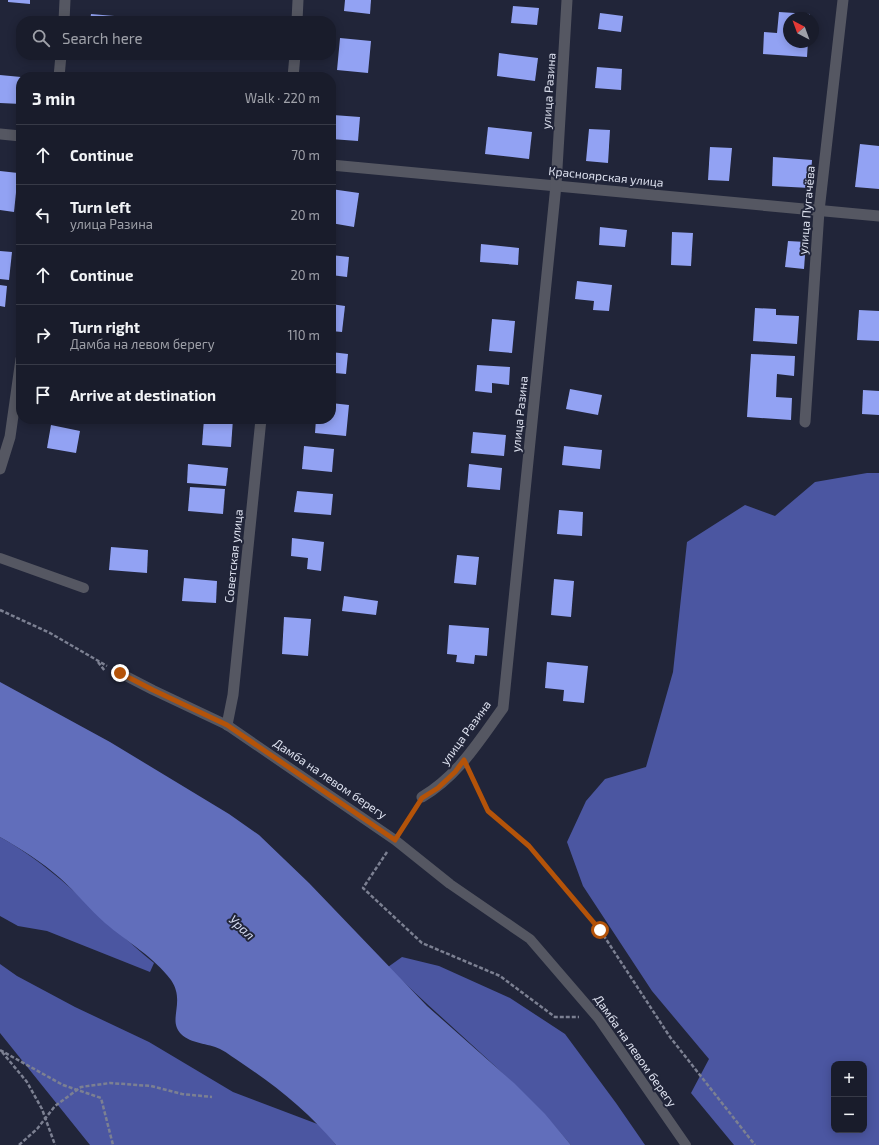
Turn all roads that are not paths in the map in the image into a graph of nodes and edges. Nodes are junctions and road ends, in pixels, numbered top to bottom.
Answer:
1 (65, 0) edge
2 (298, 0) edge
3 (567, 0) edge
4 (843, 0) edge
5 (64, 16) edge
6 (297, 16) edge
7 (61, 60) edge
8 (295, 60) edge
9 (59, 72) edge
10 (293, 72) edge
11 (0, 134) edge
12 (16, 136) edge
13 (336, 165) edge
14 (556, 185) junction
15 (819, 211) junction
16 (879, 216) edge
17 (16, 394) edge
18 (805, 422) dead end
19 (260, 424) edge
20 (0, 469) edge
21 (0, 558) edge
22 (84, 588) dead end
23 (120, 673) road end
24 (227, 725) junction
25 (422, 798) road end
26 (686, 1145) edge

1 - 5 street
2 - 6 street
3 - 14 street, улица Разина
4 - 15 street, улица Пугачёва
7 - 9 street
8 - 10 street
11 - 12 street
13 - 14 street, Красноярская улица
14 - 15 street, Красноярская улица
14 - 25 street, улица Разина
15 - 16 street, Красноярская улица
15 - 18 street, улица Пугачёва
17 - 20 street
19 - 24 street, Советская улица
21 - 22 lane
23 - 24 lane, Дамба на левом берегу
24 - 26 lane, Дамба на левом берегу

